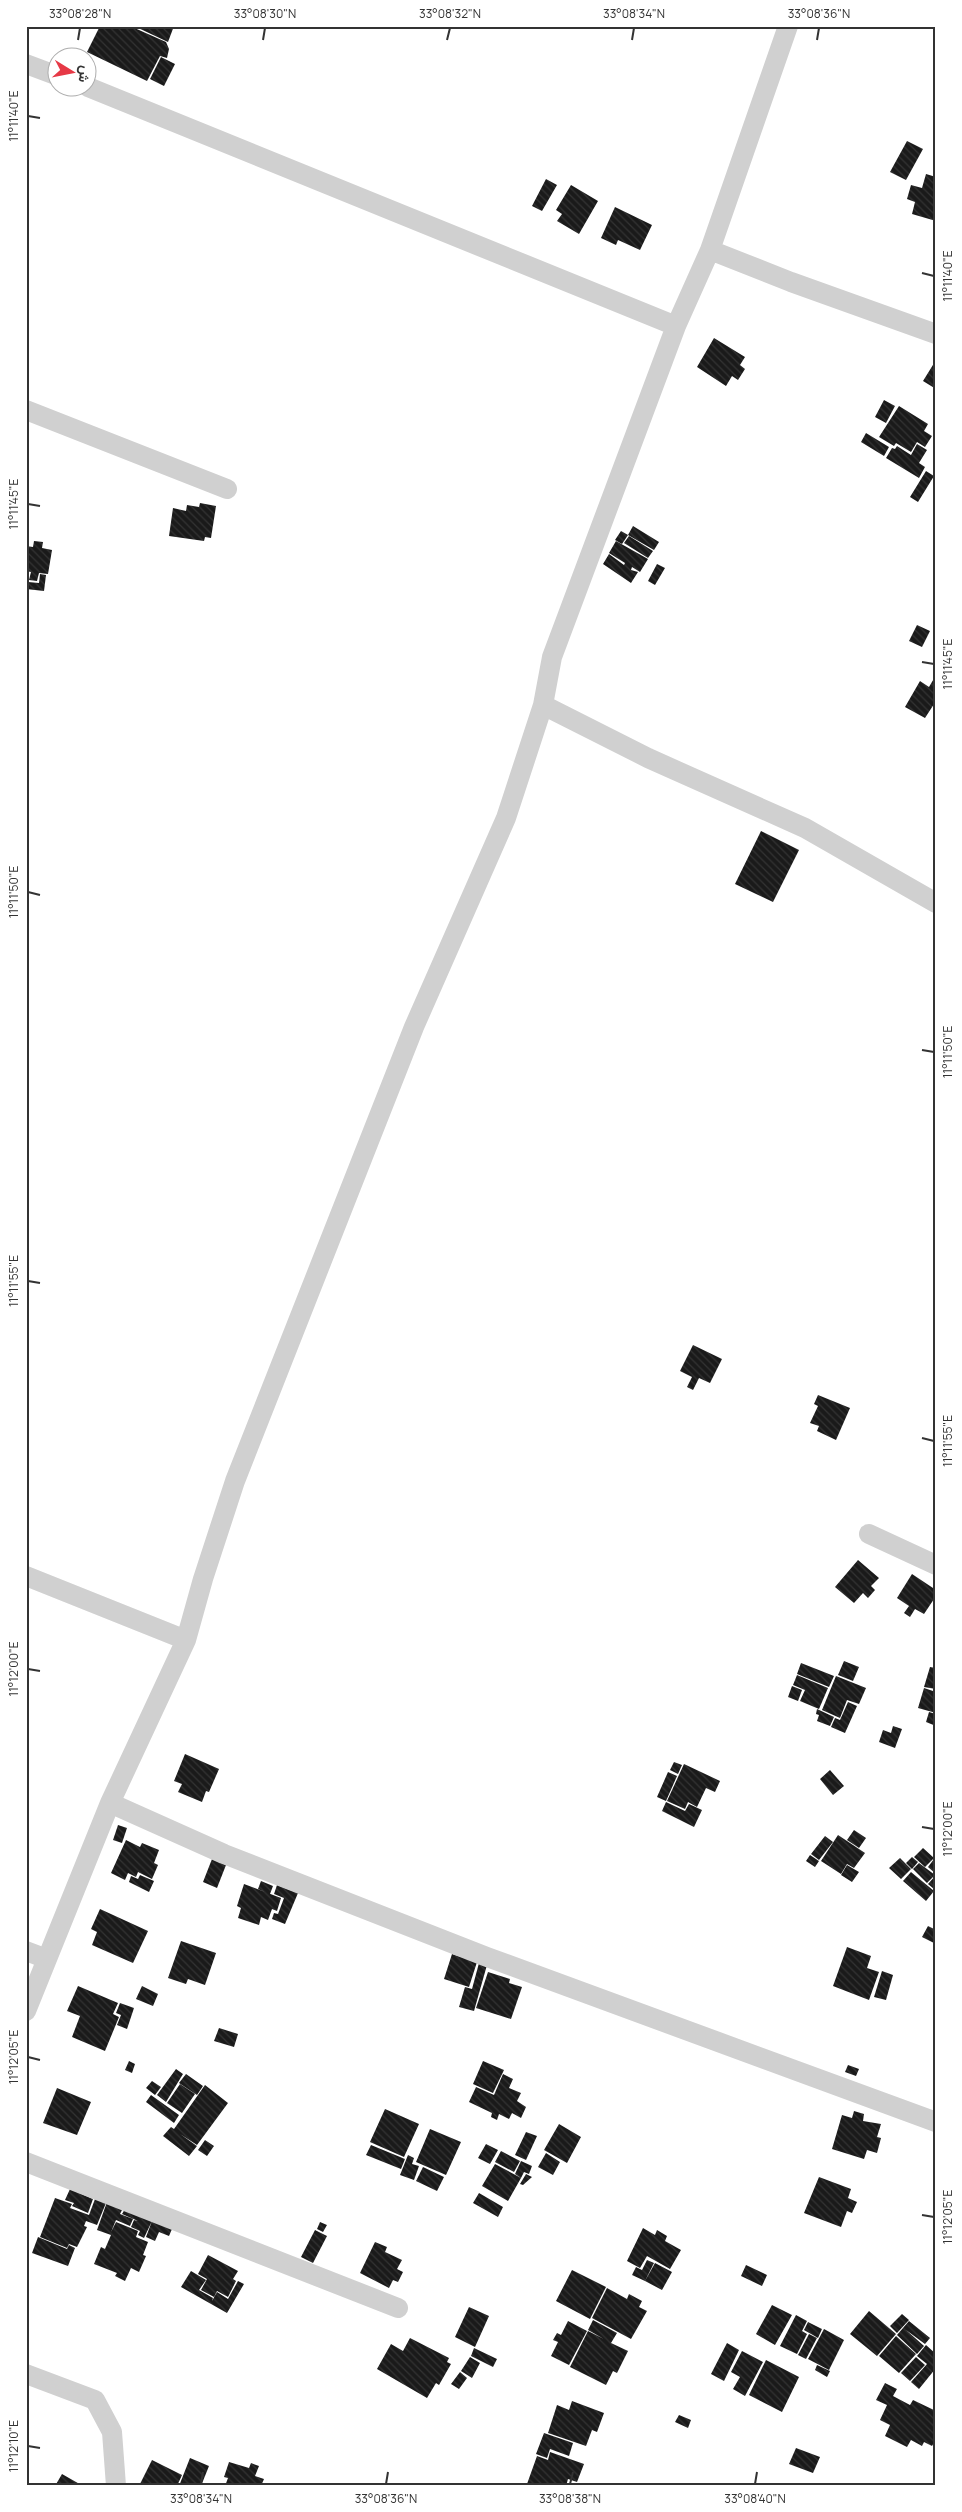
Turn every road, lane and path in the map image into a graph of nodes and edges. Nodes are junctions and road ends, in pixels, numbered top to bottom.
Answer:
1 (788, 26) edge
2 (26, 64) edge
3 (48, 72) edge
4 (98, 91) edge
5 (710, 250) junction
6 (676, 326) junction
7 (936, 334) edge
8 (26, 410) edge
9 (227, 489) dead end
10 (544, 705) junction
11 (936, 903) edge
12 (869, 1534) dead end
13 (936, 1565) edge
14 (26, 1576) edge
15 (186, 1640) junction
16 (110, 1803) junction
17 (26, 1951) edge
18 (47, 1959) junction
19 (26, 2011) edge
20 (936, 2122) edge
21 (26, 2162) edge
22 (398, 2308) dead end
23 (26, 2374) edge
24 (116, 2486) edge

1 - 5 street
2 - 3 street
4 - 6 street
5 - 6 street
5 - 7 street
6 - 10 street
8 - 9 street
10 - 11 street
10 - 15 street
12 - 13 street
14 - 15 street
15 - 16 street
16 - 18 street
16 - 20 street
17 - 18 street
18 - 19 street
21 - 22 street
23 - 24 street

